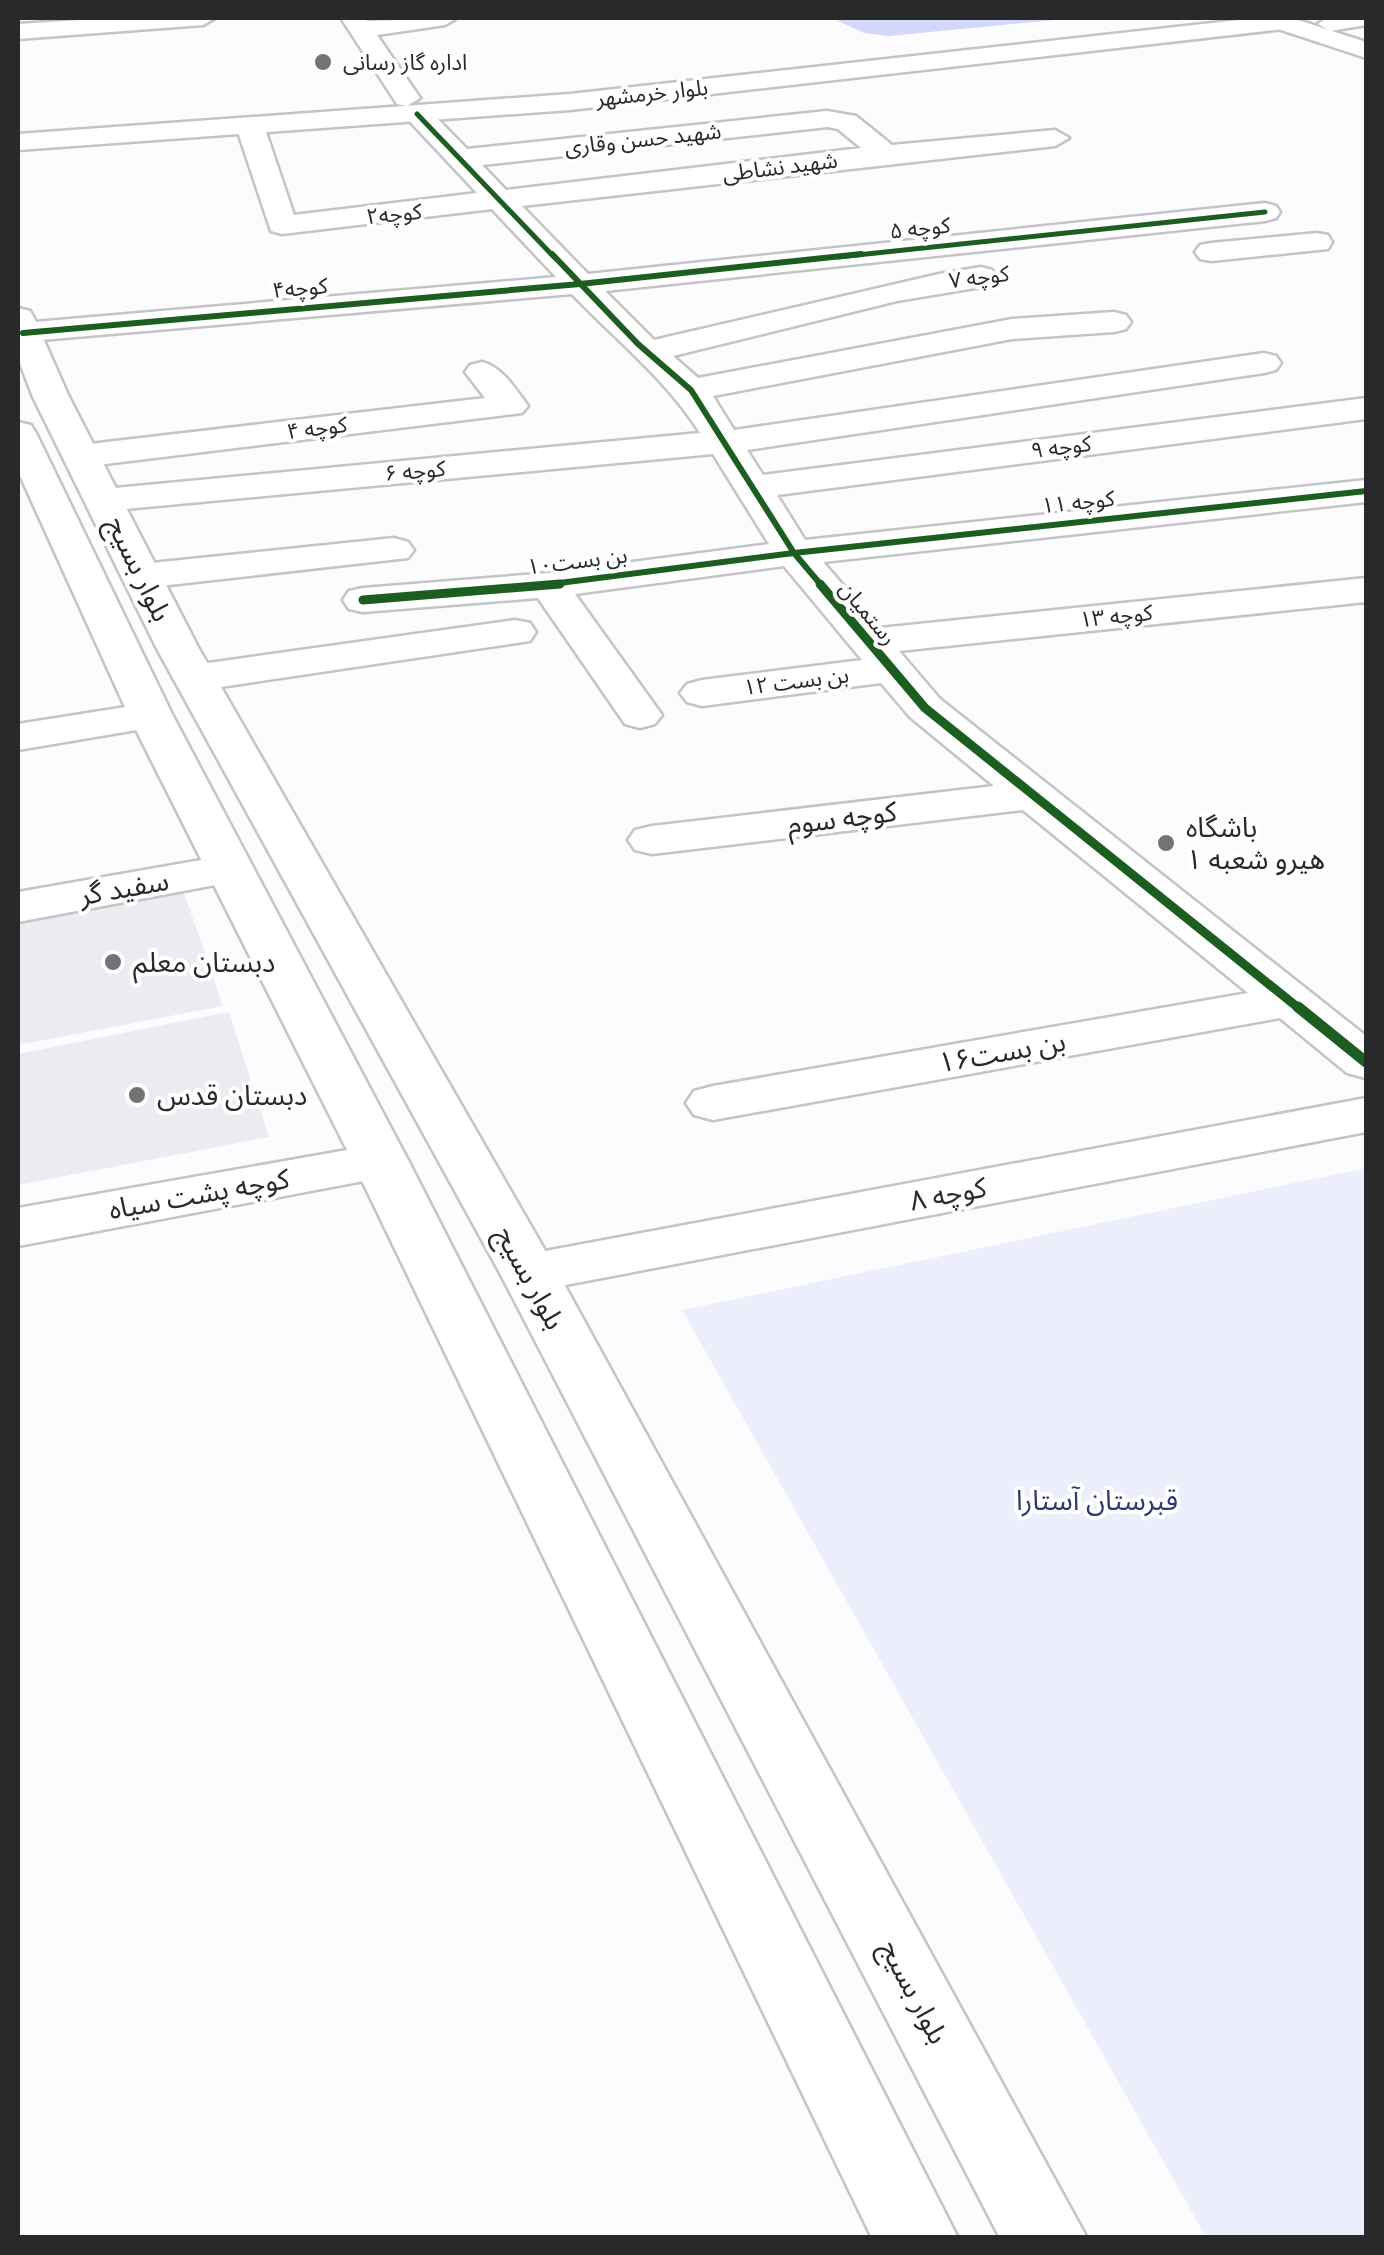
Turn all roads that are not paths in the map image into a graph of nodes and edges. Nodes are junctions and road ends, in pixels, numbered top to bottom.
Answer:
1 (203, 18) edge
2 (445, 18) edge
3 (1165, 18) edge
4 (1364, 18) edge
5 (1298, 20) edge
6 (358, 23) edge
7 (18, 32) edge
8 (1366, 36) edge
9 (124, 50) dead end
10 (1366, 50) edge
11 (18, 57) edge
12 (412, 106) junction
13 (250, 126) junction
14 (18, 128) edge
15 (1056, 138) dead end
16 (18, 142) edge
17 (886, 154) junction
18 (458, 159) junction
19 (505, 202) junction
20 (1265, 212) dead end
21 (1317, 242) dead end
22 (1172, 255) dead end
23 (1005, 274) dead end
24 (580, 284) junction
25 (1114, 322) dead end
26 (20, 325) edge
27 (648, 352) junction
28 (1264, 362) dead end
29 (482, 372) dead end
30 (691, 390) junction
31 (1366, 408) edge
32 (29, 410) edge
33 (725, 442) junction
34 (93, 478) junction
35 (755, 487) junction
36 (1366, 491) edge
37 (394, 550) dead end
38 (794, 553) junction
39 (142, 576) junction
40 (549, 585) junction
41 (1366, 590) edge
42 (364, 600) dead end
43 (515, 632) dead end
44 (878, 656) junction
45 (702, 693) dead end
46 (172, 697) junction
47 (640, 714) dead end
48 (18, 737) edge
49 (1032, 795) junction
50 (652, 840) dead end
51 (295, 857) junction
52 (230, 869) junction
53 (18, 907) edge
54 (1290, 1001) junction
55 (1366, 1062) edge
56 (713, 1102) dead end
57 (1366, 1115) edge
58 (381, 1162) junction
59 (18, 1227) edge
60 (528, 1273) junction
61 (916, 2238) edge
62 (1046, 2238) edge

1 - 7 main road
2 - 6 main road
3 - 12 main road, بلوار خرمشهر
4 - 5 main road, بلوار خرمشهر
5 - 8 main road
5 - 10 main road
5 - 12 main road, بلوار خرمشهر
6 - 12 main road, رستمیان
9 - 11 main road
12 - 13 main road, بلوار خرمشهر
12 - 14 main road, بلوار خرمشهر
12 - 18 main road, رستمیان
13 - 16 main road, بلوار خرمشهر
13 - 19 main road, کوچه۲
15 - 17 main road, شهید نشاطی
17 - 18 main road, شهید حسن وقاری
17 - 19 main road, شهید نشاطی
18 - 19 main road, رستمیان
19 - 24 main road, رستمیان
20 - 24 main road, کوچه ۵
21 - 22 main road
23 - 27 main road, کوچه ۷
24 - 26 main road, کوچه۴
24 - 27 main road, رستمیان
25 - 30 main road
26 - 32 main road, بلوار بسیج
27 - 30 main road, رستمیان
28 - 33 main road, کوچه ۶
29 - 34 main road, کوچه ۴
30 - 33 main road, رستمیان
31 - 35 main road, کوچه ۹
32 - 34 main road, بلوار بسیج
32 - 46 main road, بلوار بسیج
33 - 34 main road, کوچه ۶
33 - 35 main road, رستمیان
34 - 39 main road, بلوار بسیج
35 - 38 main road, رستمیان
36 - 38 main road, کوچه ۱۱
37 - 39 main road
38 - 40 main road, بن بست۱۰
38 - 44 main road, رستمیان
39 - 46 main road, بلوار بسیج
40 - 42 main road, بن بست۱۰
40 - 47 main road
41 - 44 main road, کوچه ۱۳
43 - 46 main road
44 - 45 main road, بن بست ۱۲
44 - 49 main road, رستمیان
46 - 48 main road
46 - 51 main road, بلوار بسیج
46 - 52 main road, بلوار بسیج
49 - 50 main road, کوچه سوم
49 - 54 main road, رستمیان
51 - 52 main road, سفید گر
51 - 60 main road, بلوار بسیج
52 - 53 main road, سفید گر
52 - 58 main road, بلوار بسیج
54 - 55 main road, رستمیان
54 - 56 main road, بن بست۱۶
57 - 60 main road, کوچه ۸
58 - 59 main road, کوچه پشت سیاه
58 - 61 main road, بلوار بسیج
60 - 62 main road, بلوار بسیج

